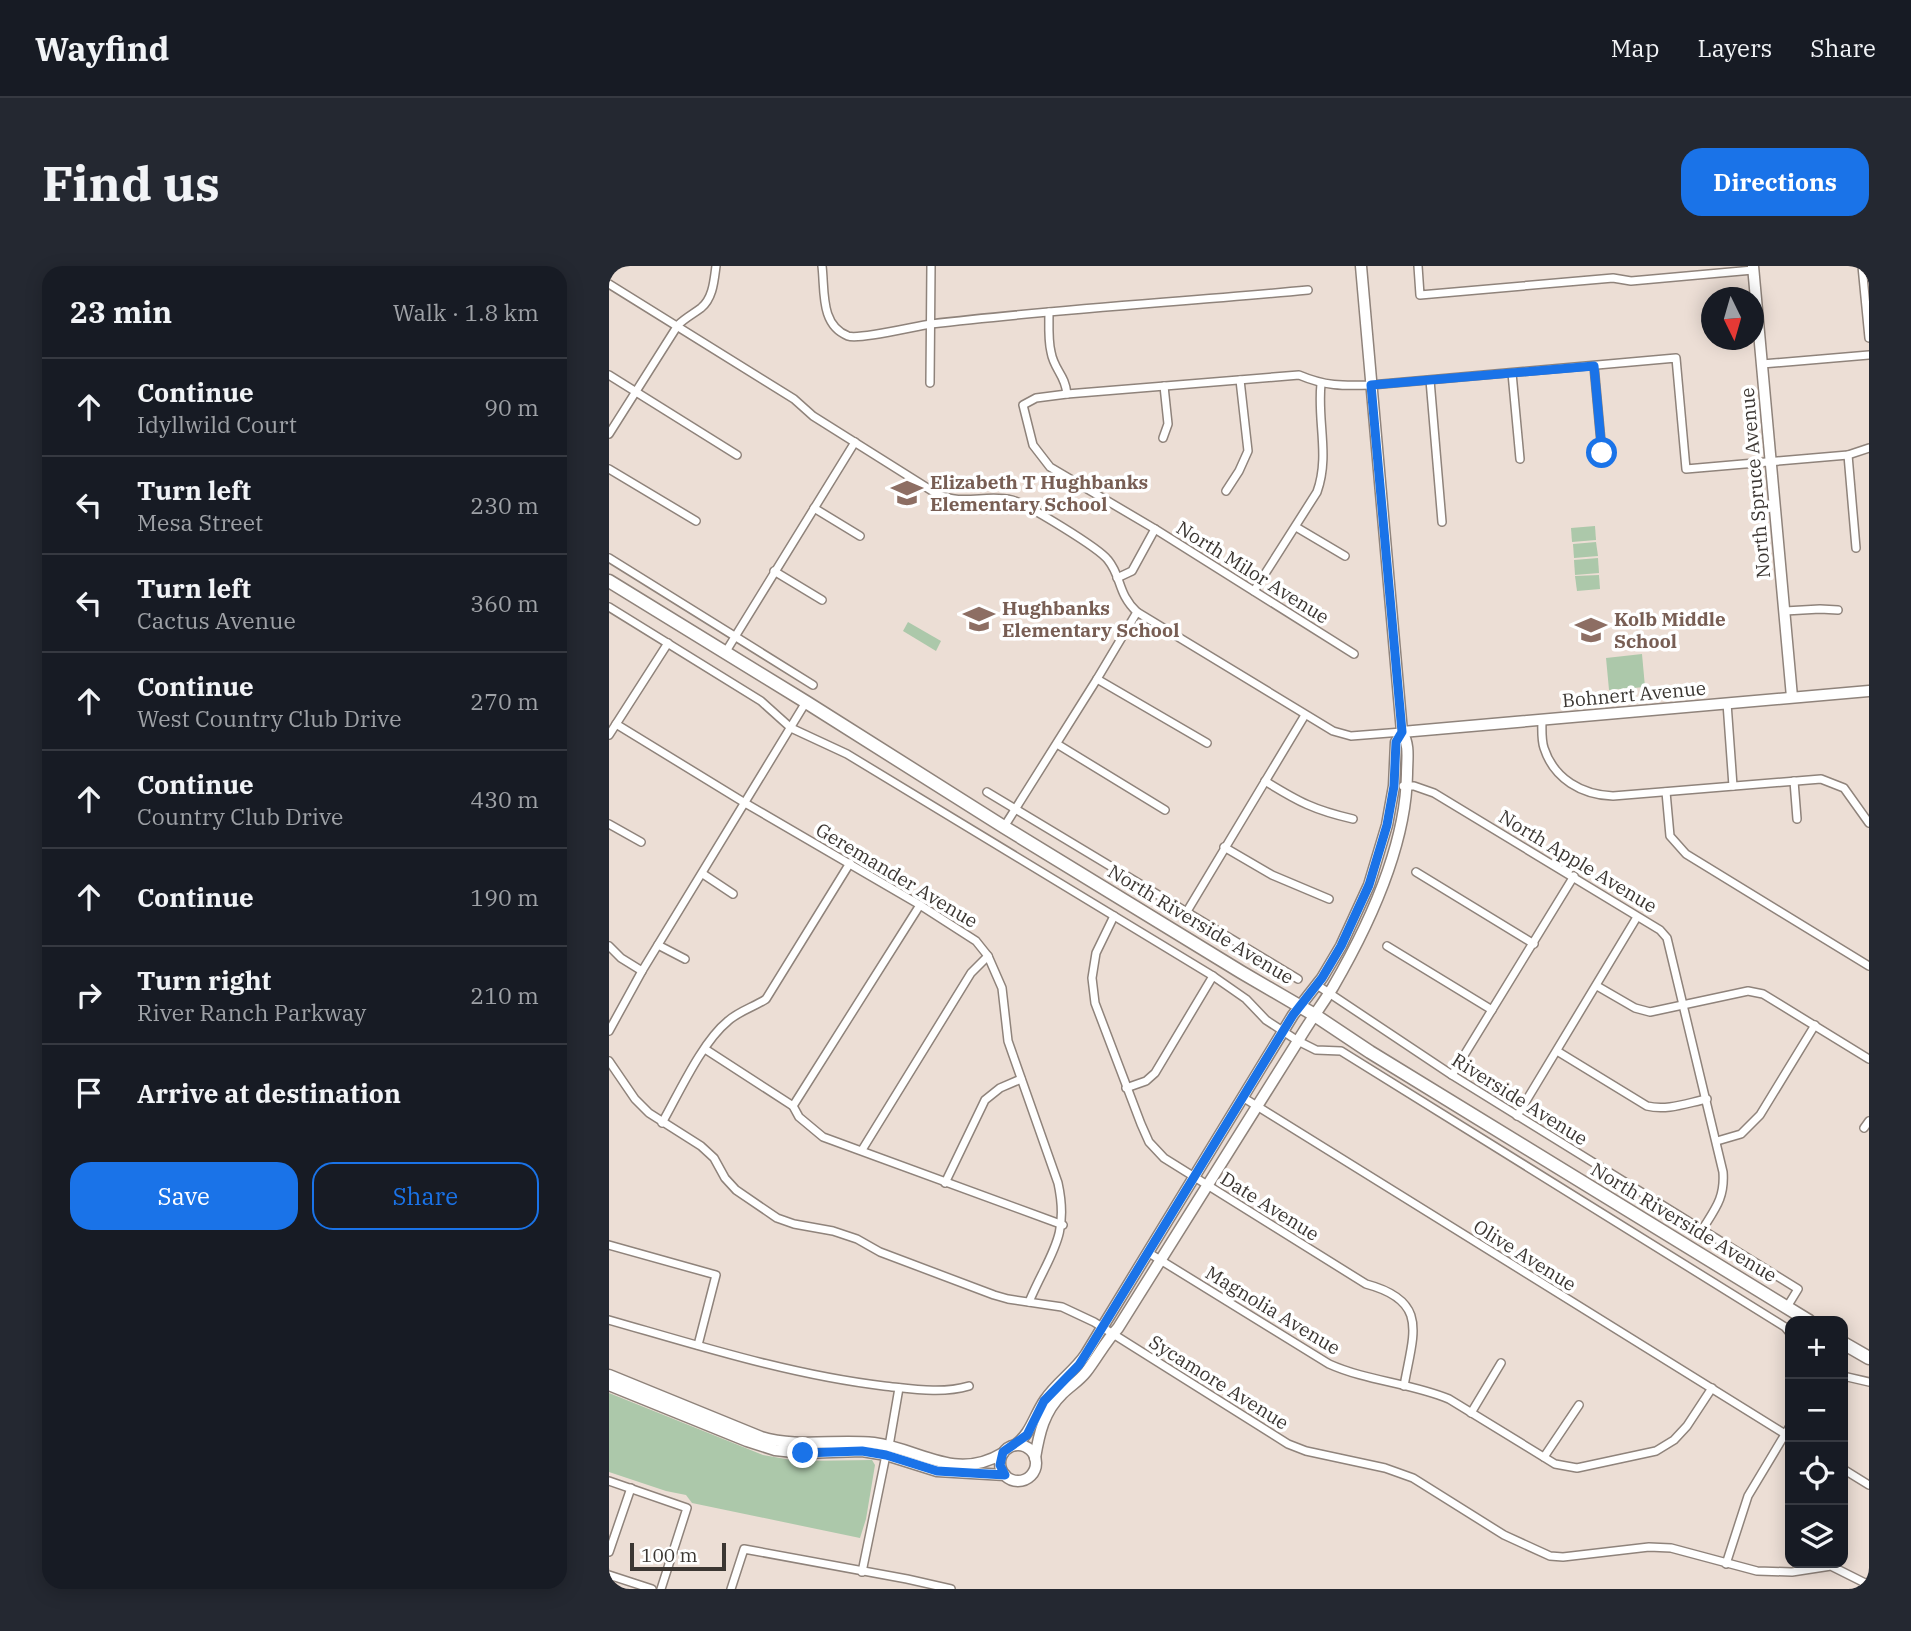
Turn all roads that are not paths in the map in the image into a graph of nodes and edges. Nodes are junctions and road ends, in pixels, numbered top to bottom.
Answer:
1 (716, 266) edge
2 (822, 266) edge
3 (931, 266) edge
4 (1361, 266) edge
5 (1417, 266) edge
6 (1673, 266) edge
7 (1862, 266) edge
8 (1753, 268) edge
9 (1674, 276) junction
10 (609, 284) edge
11 (1308, 290) dead end
12 (1049, 312) junction
13 (929, 324) junction
14 (678, 326) junction
15 (1869, 338) edge
16 (1869, 355) edge
17 (1762, 364) junction
18 (1594, 366) junction
19 (1512, 373) junction
20 (609, 375) edge
21 (1240, 380) junction
22 (1430, 380) junction
23 (930, 383) dead end
24 (1321, 384) junction
25 (1371, 385) junction
26 (1164, 386) junction
27 (635, 391) junction
28 (1067, 394) junction
29 (609, 434) edge
30 (1163, 438) dead end
31 (855, 442) junction
32 (1869, 448) edge
33 (1602, 453) dead end
34 (1848, 455) junction
35 (737, 456) dead end
36 (1520, 459) dead end
37 (1771, 461) junction
38 (609, 469) edge
39 (1226, 491) dead end
40 (814, 508) junction
41 (696, 521) dead end
42 (1442, 522) dead end
43 (1296, 527) junction
44 (1154, 529) junction
45 (860, 536) dead end
46 (1856, 548) dead end
47 (1345, 556) dead end
48 (609, 558) edge
49 (774, 572) junction
50 (1117, 578) junction
51 (609, 581) edge
52 (1254, 591) junction
53 (823, 600) dead end
54 (609, 607) edge
55 (1838, 610) dead end
56 (1785, 611) junction
57 (1137, 612) junction
58 (735, 637) junction
59 (668, 643) junction
60 (725, 653) junction
61 (1354, 654) dead end
62 (1097, 679) junction
63 (813, 685) dead end
64 (1869, 691) edge
65 (1792, 697) junction
66 (806, 702) junction
67 (1727, 703) junction
68 (1305, 715) junction
69 (1542, 719) junction
70 (616, 723) junction
71 (791, 728) junction
72 (1402, 732) junction
73 (609, 735) edge
74 (1207, 743) dead end
75 (1057, 744) junction
76 (1794, 780) junction
77 (1265, 781) junction
78 (1394, 786) junction
79 (1407, 786) junction
80 (1733, 786) junction
81 (988, 792) dead end
82 (1666, 792) junction
83 (745, 803) junction
84 (1016, 809) junction
85 (1165, 810) dead end
86 (1353, 819) dead end
87 (1797, 819) dead end
88 (1869, 823) edge
89 (609, 824) edge
90 (1004, 827) junction
91 (641, 842) dead end
92 (1224, 847) junction
93 (850, 863) junction
94 (1416, 872) dead end
95 (703, 874) junction
96 (1574, 876) junction
97 (733, 894) dead end
98 (1329, 899) dead end
99 (920, 905) junction
100 (1186, 913) junction
101 (1114, 916) junction
102 (1637, 917) junction
103 (1534, 944) junction
104 (658, 945) junction
105 (609, 946) edge
106 (1387, 946) dead end
107 (988, 956) junction
108 (685, 959) dead end
109 (1869, 966) edge
110 (642, 971) junction
111 (1213, 976) junction
112 (1299, 979) dead end
113 (1319, 982) junction
114 (1597, 986) junction
115 (1329, 993) junction
116 (1300, 1006) junction
117 (1685, 1006) junction
118 (1492, 1010) junction
119 (1313, 1014) junction
120 (1815, 1025) junction
121 (609, 1031) edge
122 (1284, 1032) junction
123 (1298, 1041) junction
124 (705, 1049) junction
125 (1557, 1051) junction
126 (1869, 1059) edge
127 (609, 1061) edge
128 (1452, 1075) junction
129 (1021, 1079) junction
130 (1126, 1088) junction
131 (1244, 1098) junction
132 (1707, 1099) junction
133 (1257, 1105) junction
134 (793, 1106) junction
135 (1517, 1116) junction
136 (661, 1122) junction
137 (1717, 1141) junction
138 (862, 1150) junction
139 (1195, 1178) junction
140 (945, 1183) junction
141 (1208, 1186) junction
142 (1063, 1225) junction
143 (1702, 1230) junction
144 (609, 1245) edge
145 (1149, 1253) junction
146 (1161, 1260) junction
147 (1029, 1302) junction
148 (1787, 1307) junction
149 (1801, 1316) edge
150 (609, 1320) edge
151 (1102, 1327) junction
152 (1785, 1327) edge
153 (1113, 1334) junction
154 (698, 1345) junction
155 (1848, 1346) edge
156 (1869, 1358) edge
157 (1501, 1363) dead end
158 (609, 1375) edge
159 (1848, 1377) edge
160 (1869, 1382) edge
161 (609, 1385) edge
162 (969, 1386) dead end
163 (1404, 1386) junction
164 (899, 1388) junction
165 (1711, 1388) junction
166 (1579, 1405) dead end
167 (1471, 1413) junction
168 (1785, 1433) edge
169 (1785, 1440) edge
170 (1015, 1446) junction
171 (888, 1450) junction
172 (1003, 1453) junction
173 (1544, 1457) junction
174 (1035, 1458) junction
175 (1848, 1472) edge
176 (1005, 1475) junction
177 (609, 1481) edge
178 (1869, 1485) edge
179 (631, 1488) junction
180 (609, 1552) edge
181 (1726, 1564) junction
182 (862, 1572) junction
183 (609, 1575) edge
184 (907, 1579) junction
185 (1869, 1585) edge
186 (652, 1589) edge
187 (661, 1589) edge
188 (731, 1589) edge
189 (906, 1589) edge
190 (951, 1589) edge

1 - 14 street
2 - 13 street
3 - 13 street
4 - 25 street
5 - 9 street
6 - 9 street
7 - 15 street
8 - 9 street
8 - 17 street, North Spruce Avenue
10 - 14 street
11 - 12 street
12 - 13 street
12 - 28 street
13 - 23 street
14 - 27 street
14 - 31 street
16 - 17 street
17 - 37 street, North Spruce Avenue
18 - 19 street
18 - 33 street
18 - 37 street
19 - 22 street
19 - 36 street
20 - 27 street
21 - 24 street
21 - 26 street
21 - 39 street
22 - 25 street
22 - 42 street
24 - 25 street
24 - 43 street
25 - 72 street
26 - 28 street
26 - 30 street
27 - 29 street
27 - 35 street
28 - 44 street, North Milor Avenue
31 - 40 street
31 - 50 street
32 - 34 street
34 - 37 street
34 - 46 street
37 - 56 street, North Spruce Avenue
38 - 41 street
40 - 45 street
40 - 49 street
43 - 47 street
43 - 52 street
44 - 50 street
44 - 52 street, North Milor Avenue
48 - 58 street
49 - 53 street
49 - 58 street
50 - 57 street
51 - 60 main road, North Riverside Avenue
52 - 61 street, North Milor Avenue
54 - 59 street, North Riverside Avenue
55 - 56 street
56 - 65 street, North Spruce Avenue
57 - 62 street
57 - 68 street
58 - 60 street
58 - 63 street
59 - 70 street
59 - 71 street, North Riverside Avenue
60 - 66 main road, North Riverside Avenue
62 - 74 street
62 - 75 street
64 - 65 street, Bohnert Avenue
65 - 67 street, Bohnert Avenue
66 - 71 street
66 - 90 main road, North Riverside Avenue
67 - 69 street, Bohnert Avenue
67 - 80 street
68 - 72 street
68 - 77 street
69 - 72 street, Bohnert Avenue
69 - 82 street
70 - 73 street
70 - 83 street, Geremander Avenue
71 - 83 street
71 - 101 street, North Riverside Avenue
72 - 78 street
72 - 79 street
75 - 84 street
75 - 85 street
76 - 80 street
76 - 87 street
76 - 88 street
77 - 86 street
77 - 92 street
78 - 79 street, North Apple Avenue
78 - 113 street
79 - 96 street, North Apple Avenue
79 - 115 street
80 - 82 street
81 - 84 street
82 - 109 street
83 - 93 street, Geremander Avenue
83 - 95 street
84 - 90 street
84 - 100 street
89 - 91 street
90 - 116 main road, North Riverside Avenue
92 - 98 street
92 - 100 street
93 - 99 street, Geremander Avenue
93 - 124 street
94 - 103 street
95 - 97 street
95 - 104 street
96 - 102 street, North Apple Avenue
96 - 103 street
99 - 107 street, Geremander Avenue
99 - 134 street
100 - 112 street
101 - 111 street, North Riverside Avenue
101 - 130 street, Date Avenue
102 - 114 street
102 - 117 street, North Apple Avenue
103 - 118 street
104 - 108 street
104 - 110 street
105 - 110 street
106 - 118 street
107 - 129 street, Geremander Avenue
107 - 138 street
110 - 121 street
111 - 122 street, North Riverside Avenue
111 - 130 street
113 - 115 street, Riverside Avenue
113 - 116 street
114 - 117 street
114 - 125 street
115 - 119 street
115 - 128 street, Riverside Avenue
116 - 119 main road, North Riverside Avenue
116 - 122 street
117 - 120 street
117 - 132 street, North Apple Avenue
118 - 128 street
119 - 123 street
119 - 148 main road, North Riverside Avenue
120 - 126 street
120 - 137 street
122 - 123 street, North Riverside Avenue
122 - 131 street
123 - 133 street
123 - 152 street, North Riverside Avenue
124 - 134 street
124 - 136 street
125 - 132 street
125 - 135 street
127 - 136 street, Sycamore Avenue
128 - 135 street, Riverside Avenue
129 - 140 street
129 - 142 street, Geremander Avenue
130 - 139 street, Date Avenue
131 - 133 street, Olive Avenue
131 - 139 street
132 - 137 street, North Apple Avenue
133 - 141 street
133 - 165 street, Olive Avenue
134 - 138 street
135 - 143 street, Riverside Avenue
136 - 147 street, Sycamore Avenue
137 - 143 street, North Apple Avenue
138 - 140 street
139 - 141 street, Date Avenue
139 - 145 street
140 - 142 street
141 - 146 street
141 - 163 street, Date Avenue
142 - 147 street, Geremander Avenue
143 - 148 street, Riverside Avenue
144 - 154 street
145 - 146 street, Magnolia Avenue
145 - 151 street
146 - 153 street
146 - 163 street, Magnolia Avenue
147 - 151 street, Sycamore Avenue
148 - 149 main road, North Riverside Avenue
150 - 154 street
151 - 153 street, Sycamore Avenue
151 - 170 street
153 - 174 street
153 - 181 street, Sycamore Avenue
154 - 164 street
155 - 156 main road
157 - 167 street
158 - 171 street
159 - 160 street
161 - 171 street
162 - 164 street
163 - 167 street, Magnolia Avenue
164 - 171 street
165 - 168 street, Olive Avenue
165 - 173 street, Magnolia Avenue
166 - 173 street
167 - 173 street, Magnolia Avenue
169 - 181 street
170 - 172 street
170 - 174 street
171 - 172 street
171 - 176 street
171 - 182 street
172 - 176 street
174 - 176 street
175 - 178 street
177 - 179 street
179 - 180 street
179 - 187 street
181 - 185 street, Sycamore Avenue
182 - 184 street
182 - 188 street
183 - 186 street
184 - 189 street
184 - 190 street

